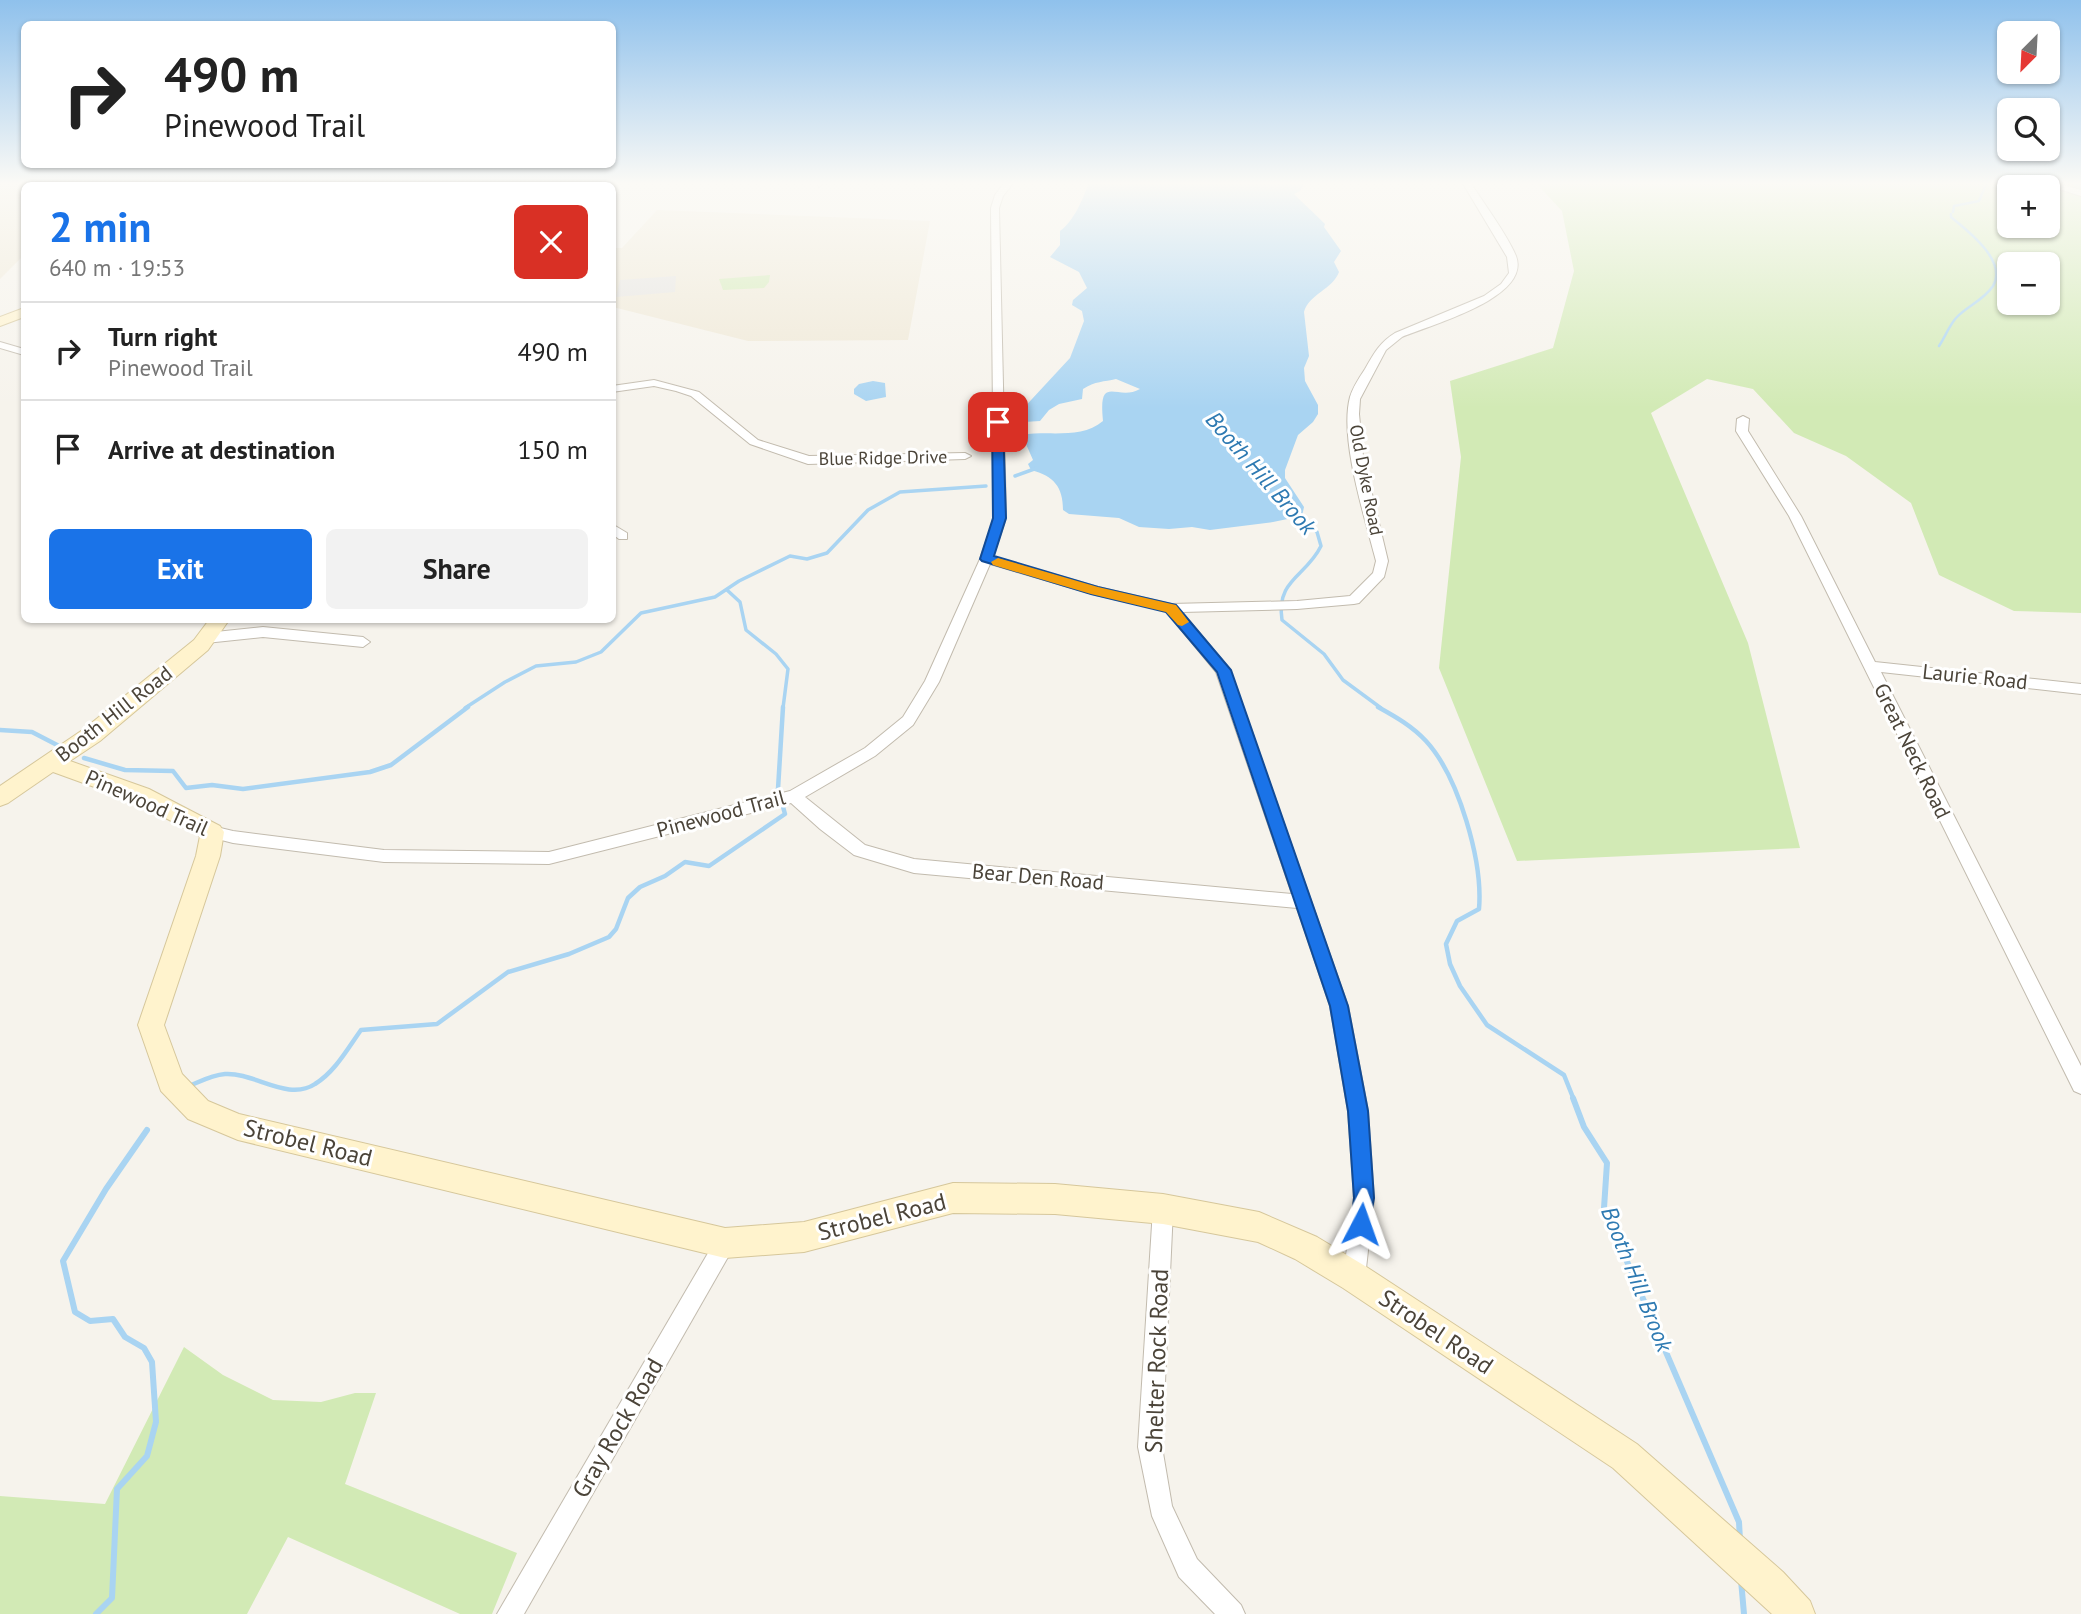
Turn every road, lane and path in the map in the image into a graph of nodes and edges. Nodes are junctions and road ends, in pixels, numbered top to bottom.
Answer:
1 (996, 257) edge
2 (1511, 257) edge
3 (21, 313) edge
4 (0, 322) edge
5 (0, 345) edge
6 (21, 351) edge
7 (616, 388) edge
8 (1743, 419) dead end
9 (965, 456) dead end
10 (986, 559) junction
11 (1171, 608) junction
12 (217, 623) edge
13 (206, 638) junction
14 (363, 642) dead end
15 (1869, 666) junction
16 (2081, 689) edge
17 (52, 762) junction
18 (0, 797) edge
19 (785, 798) junction
20 (212, 832) junction
21 (1304, 902) junction
22 (2081, 1086) edge
23 (1163, 1209) junction
24 (725, 1242) junction
25 (1354, 1277) junction
26 (510, 1614) edge
27 (1233, 1614) edge
28 (1797, 1614) edge

1 - 10 street, Pinewood Trail
2 - 11 street, Old Dyke Road
3 - 4 street
5 - 6 street
7 - 9 street, Blue Ridge Drive
8 - 15 street, Great Neck Road
10 - 11 street, Old Dyke Road
10 - 19 street, Pinewood Trail
11 - 21 street
12 - 13 street, Booth Hill Road
13 - 14 street
13 - 17 street, Booth Hill Road
15 - 16 street, Laurie Road
15 - 22 street, Great Neck Road
17 - 18 street, Booth Hill Road
17 - 20 street, Pinewood Trail
19 - 20 street, Pinewood Trail
19 - 21 street, Bear Den Road
20 - 24 street, Strobel Road
21 - 25 street
23 - 24 street, Strobel Road
23 - 25 street, Strobel Road
23 - 27 street, Shelter Rock Road
24 - 26 street, Gray Rock Road
25 - 28 street, Strobel Road

